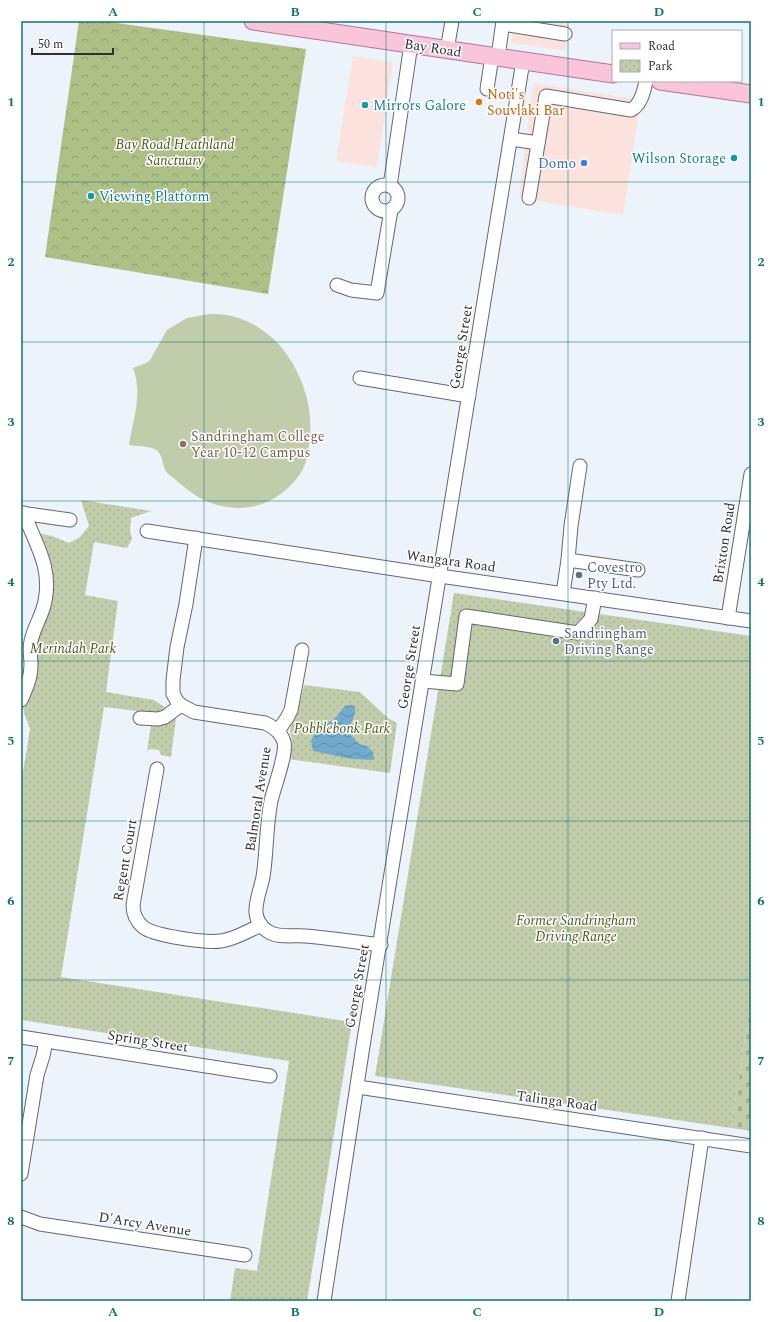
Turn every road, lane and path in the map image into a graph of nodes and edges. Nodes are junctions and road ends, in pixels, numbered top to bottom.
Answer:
1 (253, 21) edge
2 (452, 21) edge
3 (503, 23) edge
4 (319, 26) edge
5 (565, 34) dead end
6 (411, 44) junction
7 (448, 50) junction
8 (495, 57) junction
9 (523, 61) junction
10 (612, 74) edge
11 (646, 82) edge
12 (667, 82) edge
13 (487, 89) dead end
14 (751, 94) edge
15 (511, 139) junction
16 (538, 144) junction
17 (390, 186) junction
18 (529, 198) dead end
19 (391, 210) junction
20 (337, 285) dead end
21 (360, 378) dead end
22 (469, 396) junction
23 (580, 466) dead end
24 (751, 474) edge
25 (23, 513) edge
26 (70, 520) dead end
27 (147, 531) dead end
28 (196, 538) junction
29 (568, 560) junction
30 (638, 570) dead end
31 (440, 576) junction
32 (563, 593) junction
33 (594, 598) junction
34 (728, 618) junction
35 (751, 621) edge
36 (302, 650) dead end
37 (423, 681) junction
38 (21, 700) edge
39 (181, 705) junction
40 (140, 718) dead end
41 (278, 731) junction
42 (157, 769) dead end
43 (261, 925) junction
44 (381, 945) junction
45 (21, 1037) edge
46 (43, 1040) junction
47 (270, 1076) dead end
48 (358, 1087) junction
49 (702, 1138) junction
50 (751, 1146) edge
51 (21, 1174) edge
52 (21, 1217) edge
53 (40, 1224) junction
54 (21, 1225) edge
55 (245, 1255) dead end
56 (324, 1301) edge
57 (678, 1301) edge

1 - 4 main road, Bay Road
2 - 7 street
3 - 5 street
3 - 8 street
4 - 6 main road, Bay Road
6 - 7 main road, Bay Road
6 - 17 street
7 - 8 main road, Bay Road
8 - 9 main road, Bay Road
8 - 13 street
9 - 10 main road, Bay Road
9 - 15 street, George Street
11 - 16 street
12 - 14 main road
15 - 16 street
15 - 22 street, George Street
16 - 18 street
17 - 19 street
17 - 19 street
19 - 20 street
21 - 22 street
22 - 31 street, George Street
23 - 29 street
24 - 34 street, Brixton Road
25 - 26 street
25 - 38 street
27 - 28 street, Wangara Road
28 - 31 street, Wangara Road
28 - 39 street
29 - 30 street
29 - 32 street
31 - 32 street, Wangara Road
31 - 37 street, George Street
32 - 33 street, Wangara Road
33 - 34 street, Wangara Road
33 - 37 street
34 - 35 street, Wangara Road
36 - 41 street
37 - 44 street, George Street
39 - 40 street
39 - 41 street, Balmoral Avenue
41 - 43 street, Balmoral Avenue
42 - 43 street, Regent Court
43 - 44 street
44 - 48 street, George Street
45 - 46 street, Spring Street
46 - 47 street, Spring Street
46 - 51 street
48 - 49 street, Talinga Road
48 - 56 street, George Street
49 - 50 street, Talinga Road
49 - 57 street
52 - 53 street, D'Arcy Avenue
53 - 54 street, D'Arcy Avenue
53 - 55 street, D'Arcy Avenue

